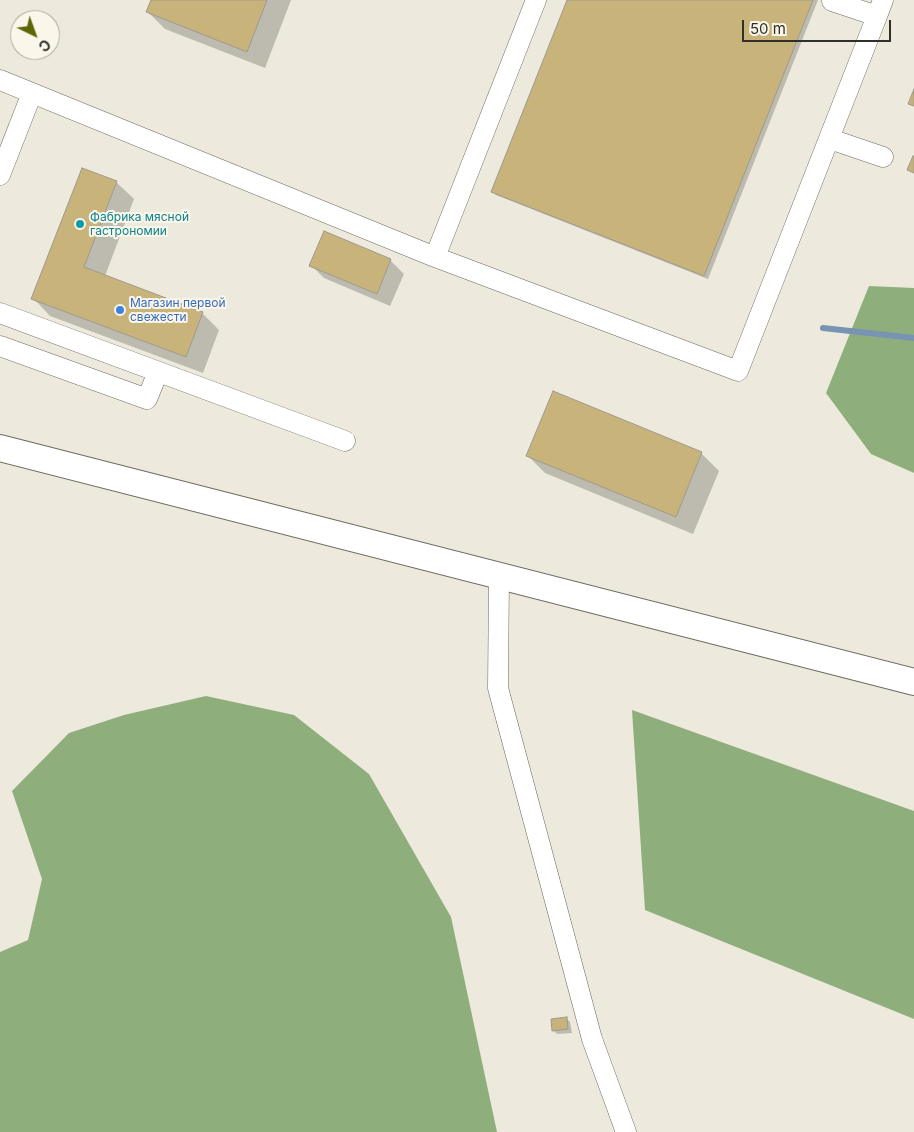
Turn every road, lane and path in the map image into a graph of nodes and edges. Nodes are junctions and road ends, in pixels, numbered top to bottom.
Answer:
1 (536, 0) edge
2 (832, 1) edge
3 (880, 8) edge
4 (0, 80) edge
5 (32, 92) junction
6 (830, 139) junction
7 (883, 157) dead end
8 (0, 175) edge
9 (435, 256) junction
10 (0, 313) edge
11 (0, 346) edge
12 (158, 372) junction
13 (345, 441) dead end
14 (0, 448) edge
15 (499, 576) junction
16 (882, 675) junction
17 (914, 677) edge
18 (914, 682) edge
19 (914, 690) edge
20 (626, 1132) edge

1 - 9 lane
2 - 3 lane
3 - 6 lane
4 - 5 lane
5 - 8 lane
5 - 9 lane
6 - 7 lane
6 - 9 lane
10 - 12 lane
11 - 12 lane
12 - 13 lane
14 - 15 main road
15 - 16 main road
15 - 20 lane
16 - 17 main road
16 - 18 main road
16 - 19 main road

